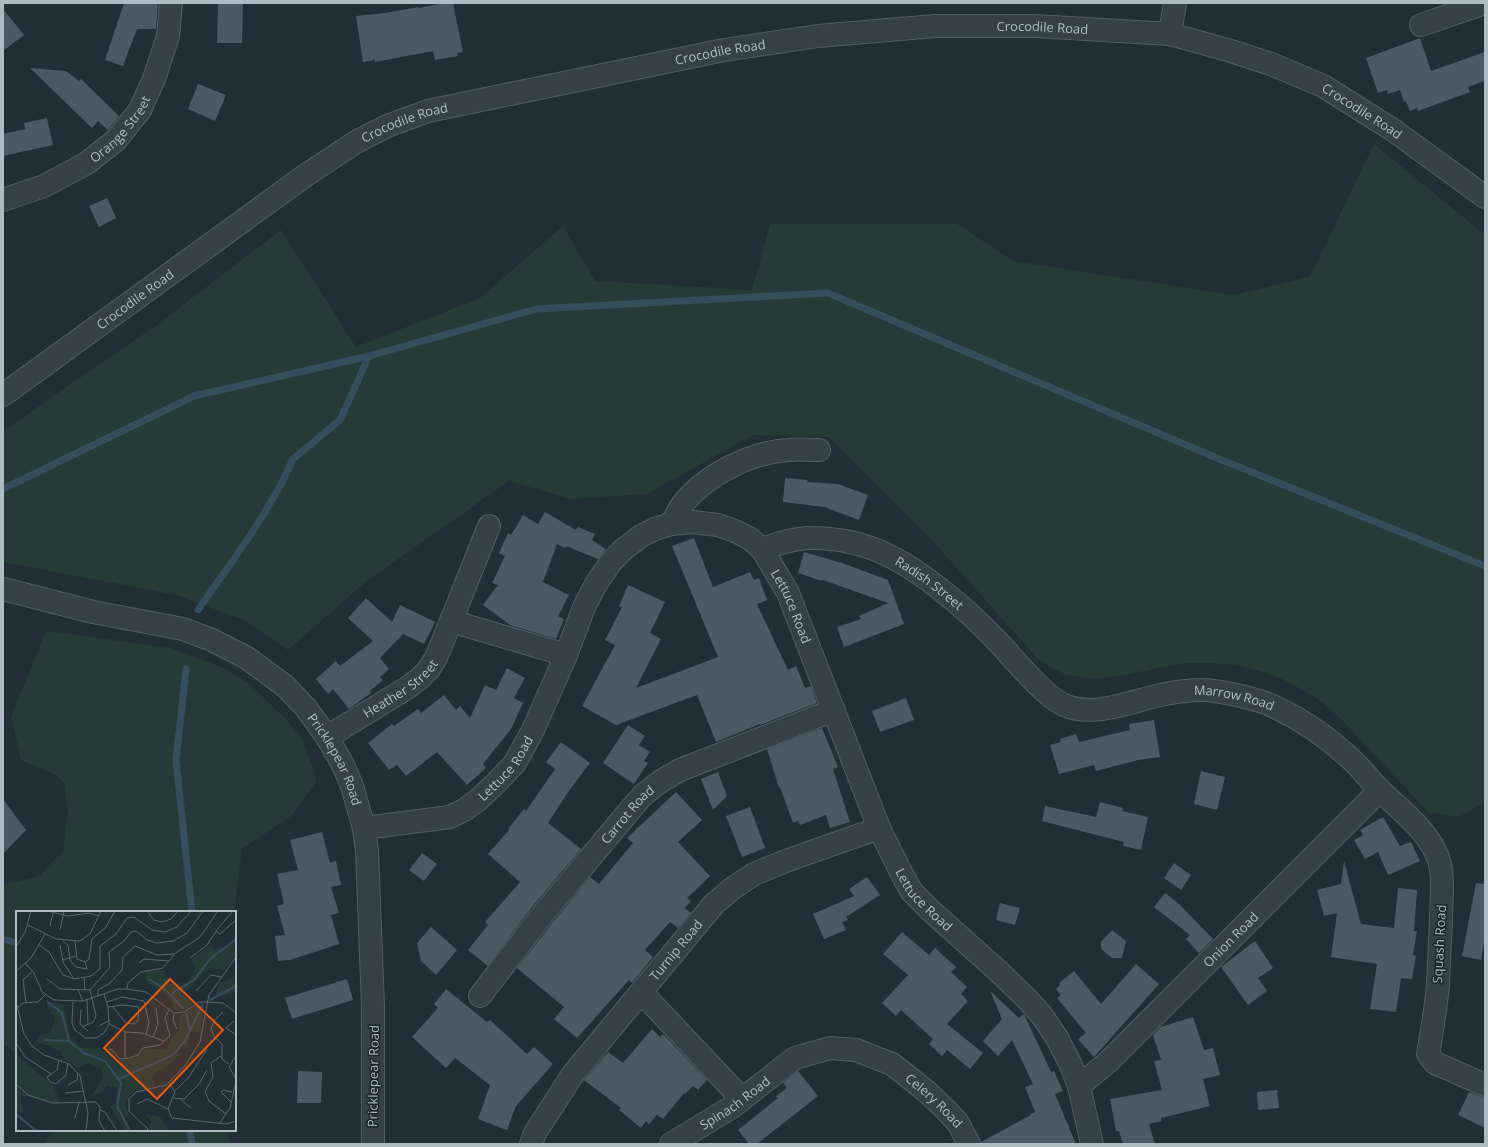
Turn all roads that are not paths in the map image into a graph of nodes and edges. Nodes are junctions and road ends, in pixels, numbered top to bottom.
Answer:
1 (170, 3) edge
2 (1175, 3) edge
3 (1485, 3) edge
4 (1422, 25) dead end
5 (1170, 34) junction
6 (1485, 197) edge
7 (3, 200) edge
8 (3, 395) edge
9 (819, 450) dead end
10 (671, 524) junction
11 (489, 526) dead end
12 (762, 549) junction
13 (3, 589) edge
14 (451, 622) junction
15 (566, 655) junction
16 (1061, 704) joint
17 (834, 710) junction
18 (327, 737) junction
19 (1380, 790) junction
20 (364, 828) junction
21 (879, 828) junction
22 (641, 992) junction
23 (480, 996) dead end
24 (795, 1058) joint
25 (1485, 1085) edge
26 (1079, 1086) junction
27 (742, 1099) junction
28 (373, 1144) edge
29 (531, 1144) edge
30 (671, 1144) edge
31 (969, 1144) edge
32 (1092, 1144) edge

1 - 7 street, Orange Street
2 - 5 street
3 - 4 street
5 - 6 street, Crocodile Road
5 - 8 street, Crocodile Road
9 - 10 street
10 - 12 street, Lettuce Road
10 - 15 street, Lettuce Road
11 - 14 street, Heather Street
12 - 16 street, Radish Street
12 - 17 street, Lettuce Road
13 - 18 street, Pricklepear Road
14 - 15 street
14 - 18 street, Heather Street
15 - 20 street, Lettuce Road
16 - 19 street, Marrow Road
17 - 21 street, Lettuce Road
17 - 23 street, Carrot Road
18 - 20 street, Pricklepear Road
19 - 25 street, Squash Road
19 - 26 street, Onion Road
20 - 28 street, Pricklepear Road
21 - 22 street, Turnip Road
21 - 26 street, Lettuce Road
22 - 27 street
22 - 29 street, Turnip Road
24 - 27 street, Spinach Road
24 - 31 street, Celery Road
26 - 32 street, Lettuce Road
27 - 30 street, Spinach Road

